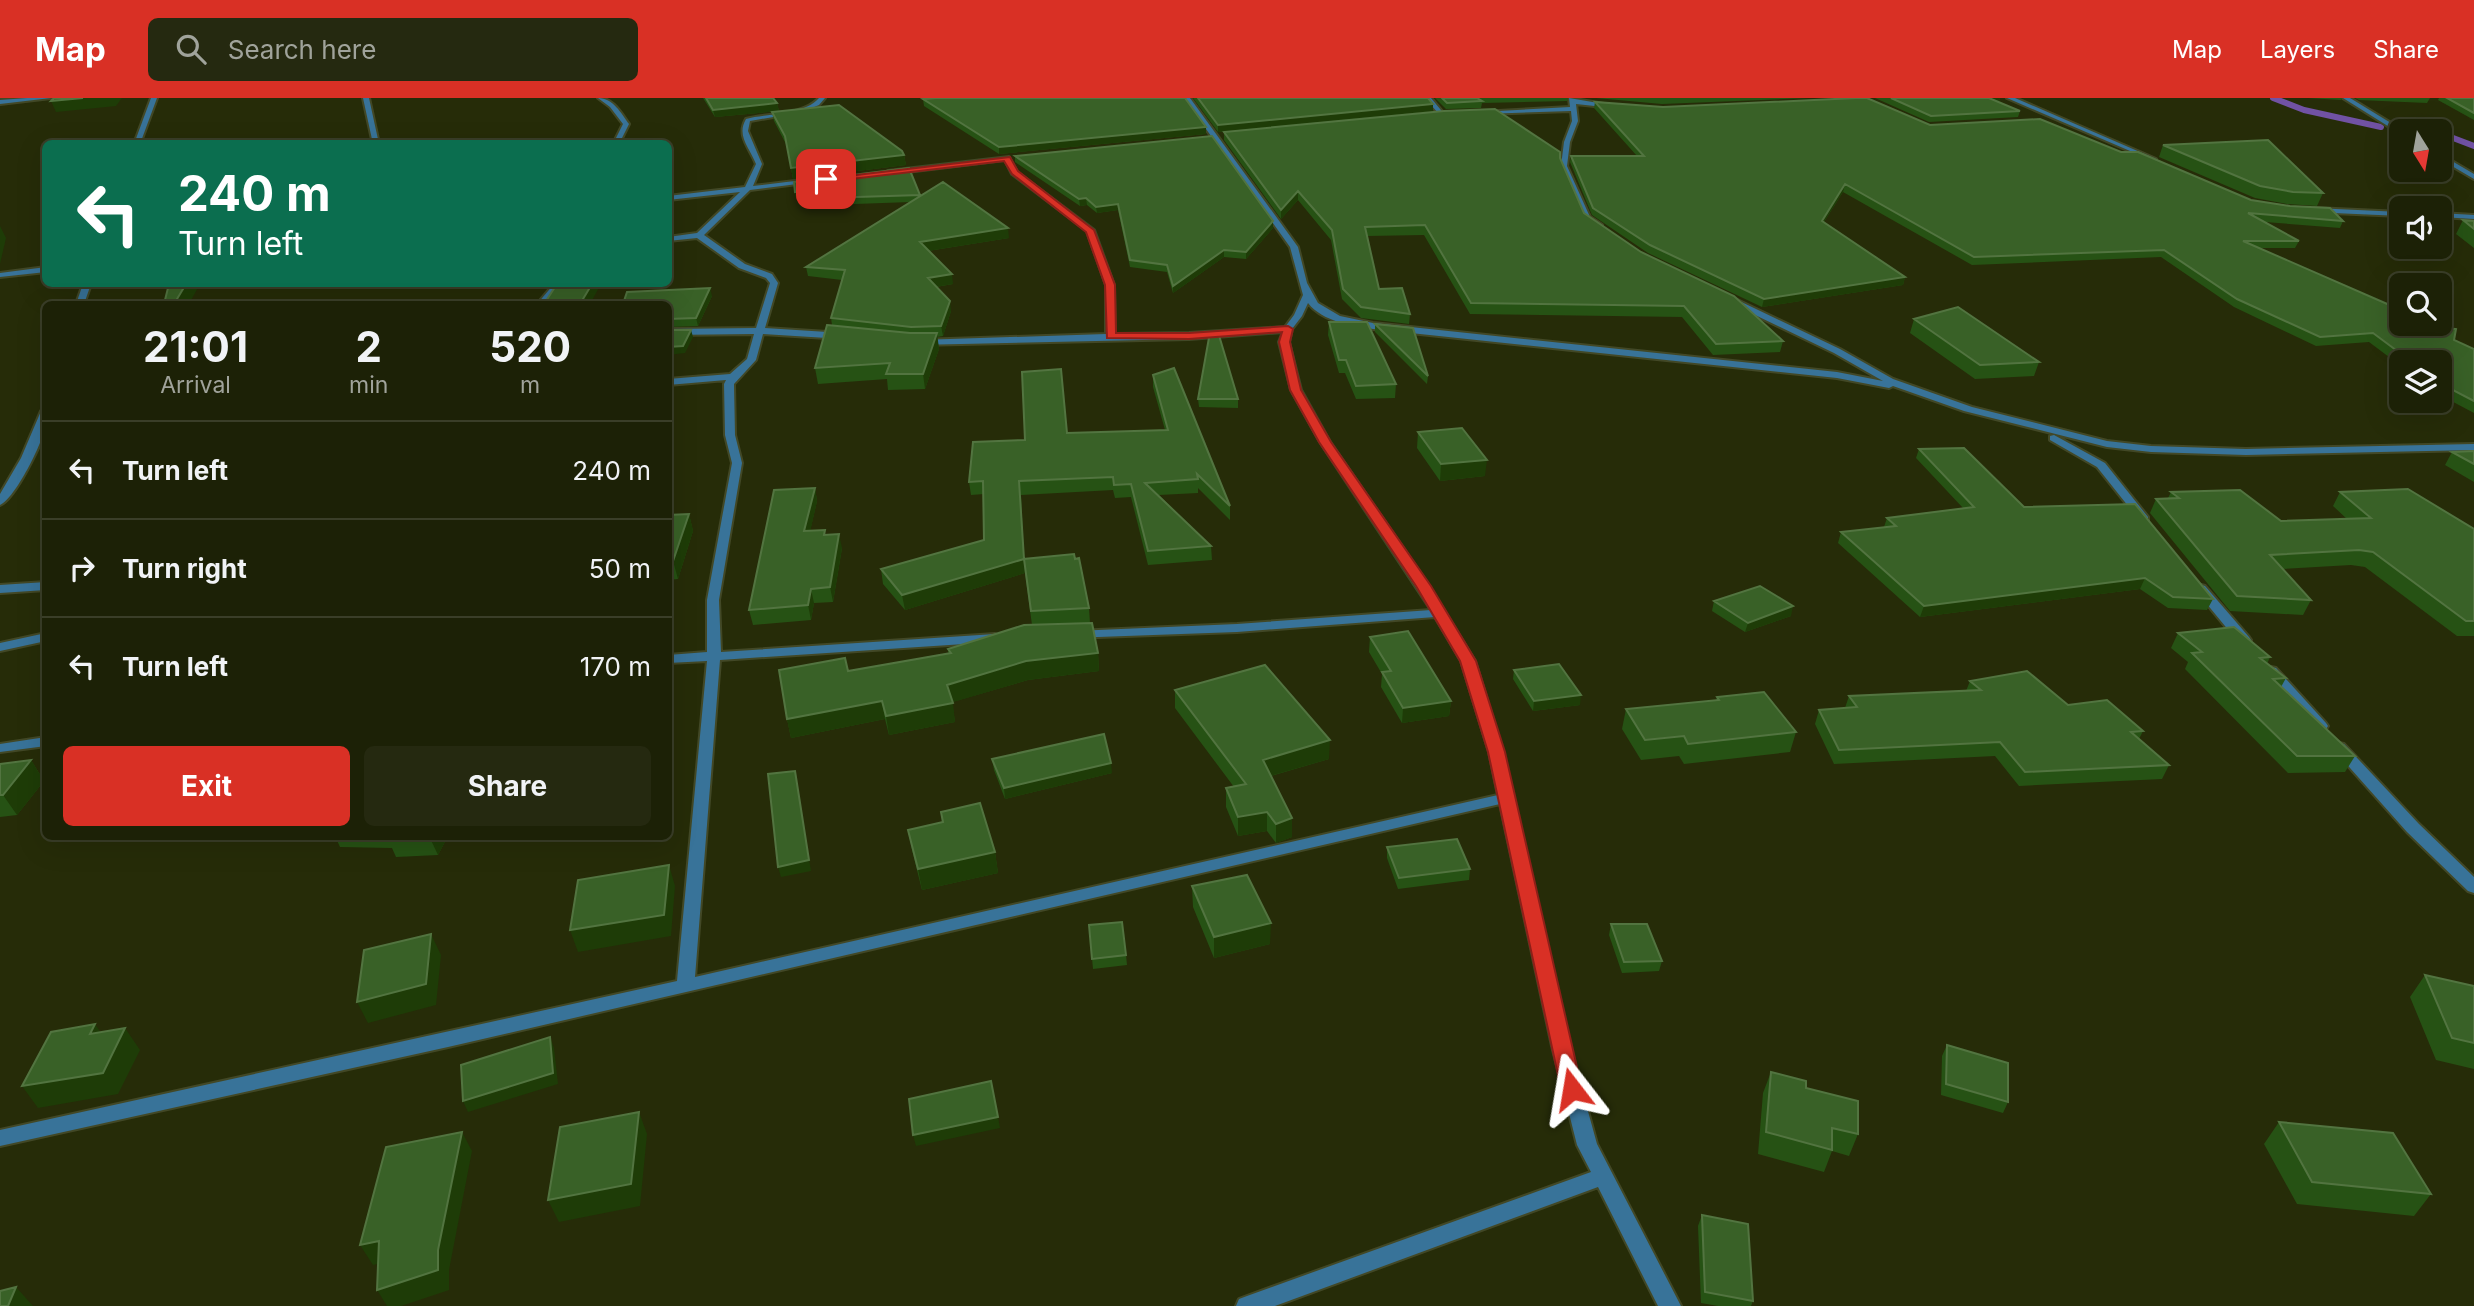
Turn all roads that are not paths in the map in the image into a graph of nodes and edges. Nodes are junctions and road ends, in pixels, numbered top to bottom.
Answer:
1 (48, 98) edge
2 (154, 98) edge
3 (366, 98) edge
4 (601, 98) edge
5 (822, 98) edge
6 (1187, 98) edge
7 (1428, 98) edge
8 (2010, 98) edge
9 (2346, 98) edge
10 (0, 102) edge
11 (1573, 103) edge
12 (1627, 107) edge
13 (1456, 113) edge
14 (1469, 113) edge
15 (1443, 114) junction
16 (1416, 117) edge
17 (2061, 120) junction
18 (2035, 121) edge
19 (2389, 125) edge
20 (1229, 136) edge
21 (1215, 138) junction
22 (1202, 139) edge
23 (138, 140) edge
24 (375, 140) edge
25 (618, 140) edge
26 (1021, 157) edge
27 (1007, 158) junction
28 (2158, 161) edge
29 (2452, 163) edge
30 (884, 172) edge
31 (2474, 177) edge
32 (816, 180) edge
33 (748, 188) junction
34 (672, 198) edge
35 (2300, 209) edge
36 (2389, 213) edge
37 (2452, 216) edge
38 (2474, 217) edge
39 (1606, 231) edge
40 (699, 235) junction
41 (672, 238) edge
42 (42, 270) edge
43 (0, 275) edge
44 (555, 287) edge
45 (1714, 292) edge
46 (1307, 296) junction
47 (544, 301) edge
48 (1288, 329) junction
49 (762, 331) junction
50 (672, 332) edge
51 (1111, 336) junction
52 (853, 337) edge
53 (912, 343) edge
54 (733, 376) junction
55 (672, 382) edge
56 (1944, 401) junction
57 (42, 422) edge
58 (2035, 427) junction
59 (2474, 447) edge
60 (0, 502) edge
61 (2150, 526) edge
62 (2190, 576) edge
63 (42, 586) edge
64 (0, 589) edge
65 (1440, 613) junction
66 (1062, 635) edge
67 (1008, 637) edge
68 (42, 638) edge
69 (0, 647) edge
70 (714, 657) junction
71 (672, 659) edge
72 (42, 742) edge
73 (0, 748) edge
74 (1506, 798) junction
75 (2474, 887) edge
76 (686, 985) junction
77 (0, 1138) edge
78 (1604, 1176) junction
79 (1247, 1306) edge
80 (1670, 1306) edge

1 - 10 street
2 - 23 street
3 - 24 street
4 - 25 street
5 - 33 street
6 - 21 street
7 - 15 street
8 - 17 street
9 - 19 street
11 - 12 street
11 - 14 street
11 - 39 street
13 - 15 street
15 - 16 street
17 - 18 street
17 - 28 street
20 - 21 street
21 - 22 street
21 - 46 street
26 - 27 street
27 - 30 street
27 - 51 street
29 - 31 street
32 - 33 street
33 - 34 street
33 - 40 street
35 - 36 street
37 - 38 street
40 - 41 street
40 - 49 street
42 - 43 street
44 - 47 street
45 - 56 street
46 - 48 street
46 - 56 street
48 - 51 street
48 - 65 street
49 - 50 street
49 - 52 street
49 - 54 street
51 - 53 street
54 - 55 street
54 - 70 street
56 - 58 street
57 - 60 street
58 - 59 street
58 - 61 street
62 - 75 street
63 - 64 street
65 - 66 street
65 - 74 street
67 - 70 street
68 - 69 street
70 - 71 street
70 - 76 street
72 - 73 street
74 - 76 street
74 - 78 street
76 - 77 street
78 - 79 street
78 - 80 street

